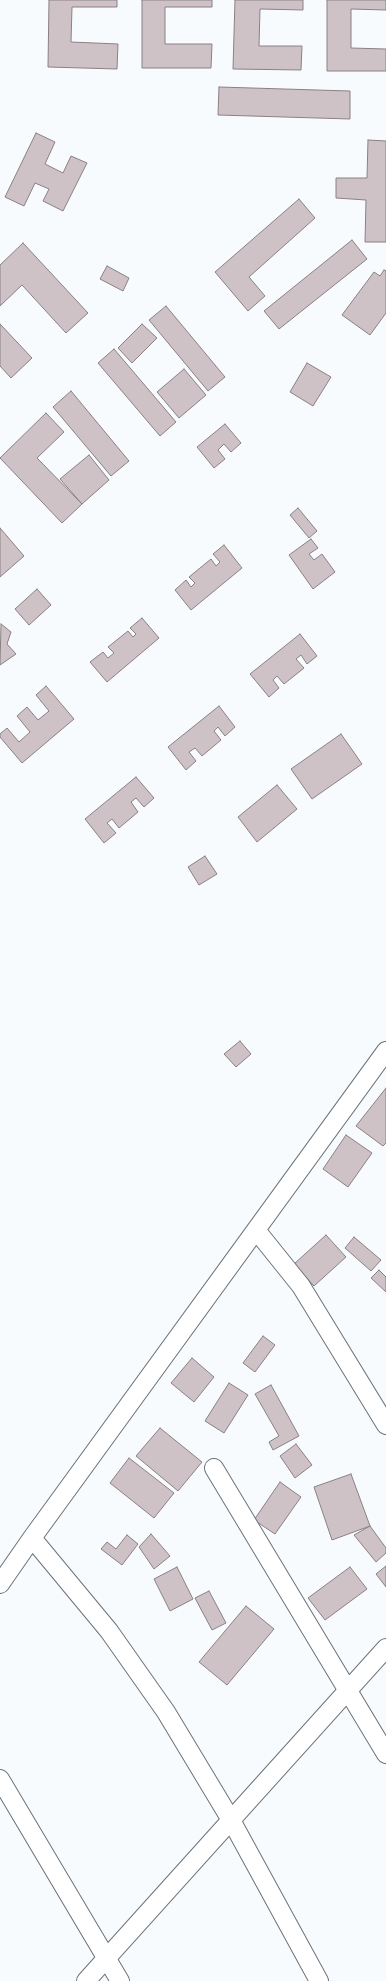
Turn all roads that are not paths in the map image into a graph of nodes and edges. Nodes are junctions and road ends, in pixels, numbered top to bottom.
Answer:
1 (386, 1051) edge
2 (256, 1230) junction
3 (386, 1425) edge
4 (214, 1468) dead end
5 (32, 1538) junction
6 (0, 1584) edge
7 (386, 1648) edge
8 (347, 1692) junction
9 (386, 1754) edge
10 (0, 1779) edge
11 (231, 1820) junction
12 (106, 1959) junction
13 (86, 1981) edge
14 (120, 1981) edge
15 (319, 1981) edge

1 - 2 street
2 - 3 street
2 - 5 street
4 - 8 street
5 - 6 street
5 - 11 street
7 - 8 street
8 - 9 street
8 - 11 street
10 - 12 street
11 - 12 street
11 - 15 street
12 - 13 street
12 - 14 street

